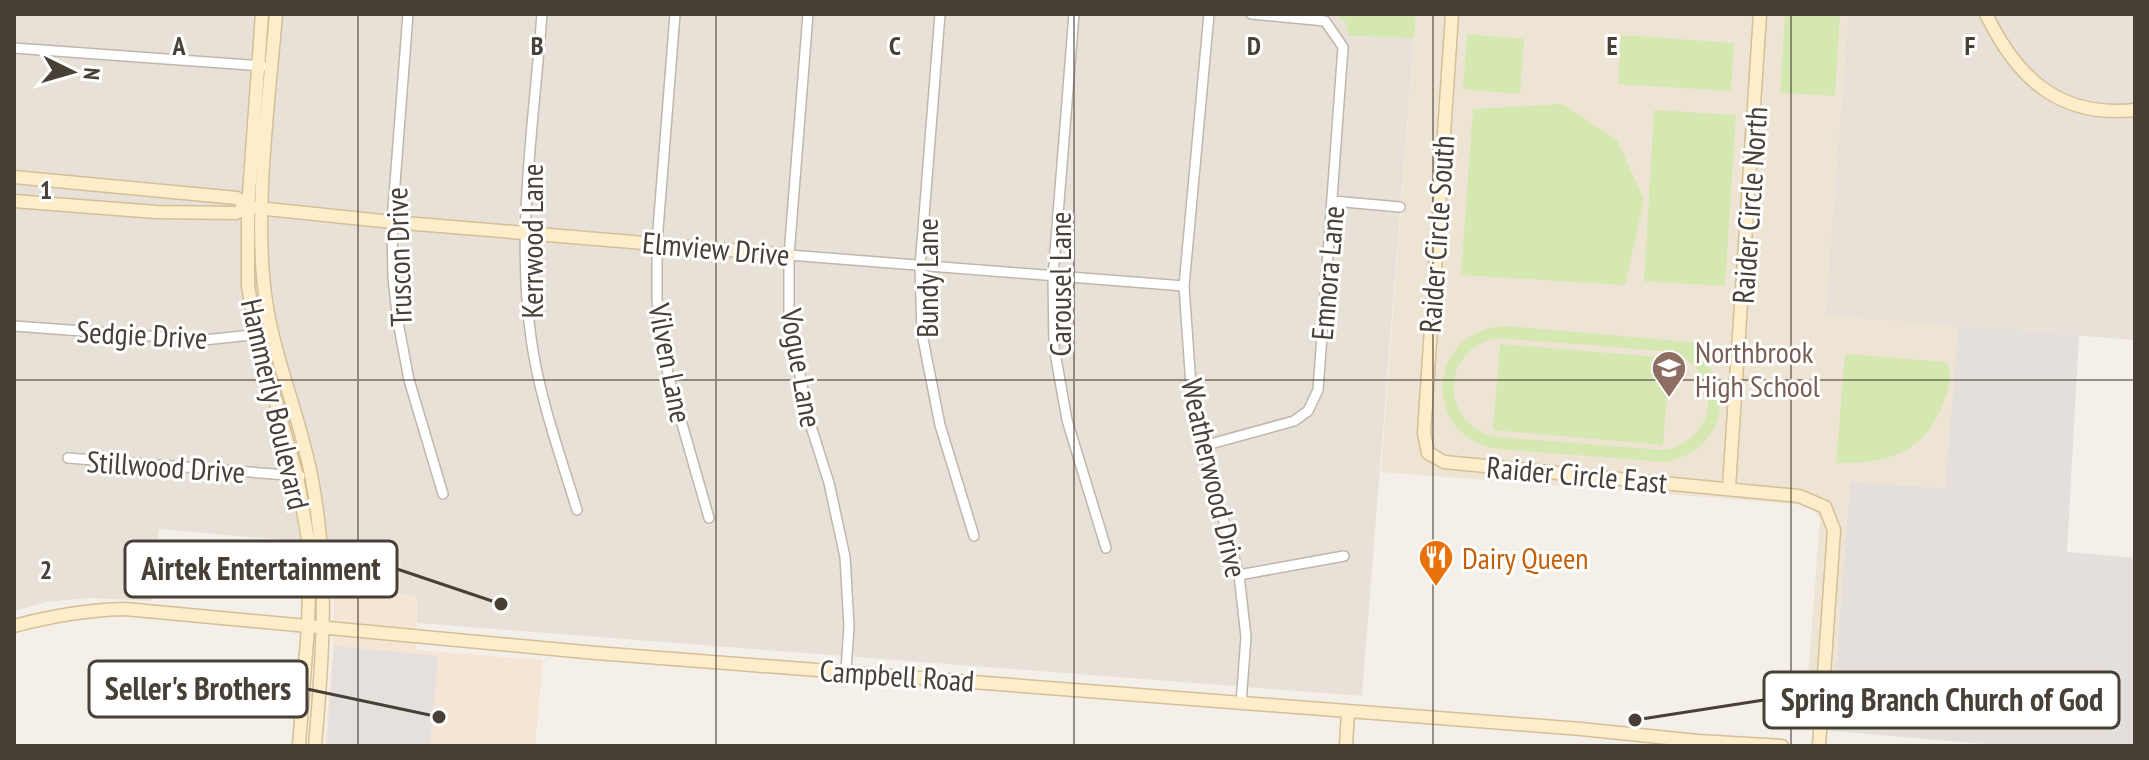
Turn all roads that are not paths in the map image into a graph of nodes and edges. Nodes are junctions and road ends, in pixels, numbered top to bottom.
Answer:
1 (262, 14) edge
2 (276, 14) edge
3 (408, 14) edge
4 (542, 14) edge
5 (675, 14) edge
6 (808, 14) edge
7 (940, 14) edge
8 (1074, 14) edge
9 (1209, 14) edge
10 (1251, 14) edge
11 (1452, 14) edge
12 (1760, 14) edge
13 (1986, 14) edge
14 (14, 48) edge
15 (265, 66) junction
16 (2135, 110) edge
17 (14, 177) edge
18 (14, 201) edge
19 (1333, 201) junction
20 (248, 207) junction
21 (1400, 207) dead end
22 (262, 209) junction
23 (392, 222) junction
24 (526, 232) junction
25 (657, 242) junction
26 (789, 255) junction
27 (920, 267) junction
28 (1053, 277) junction
29 (1184, 286) junction
30 (14, 326) edge
31 (264, 335) junction
32 (1203, 446) junction
33 (1428, 453) joint
34 (68, 458) dead end
35 (297, 476) junction
36 (312, 477) junction
37 (1729, 487) junction
38 (443, 494) dead end
39 (577, 510) dead end
40 (709, 518) dead end
41 (974, 536) dead end
42 (1106, 548) dead end
43 (1344, 556) dead end
44 (1239, 575) junction
45 (14, 626) edge
46 (308, 626) junction
47 (324, 628) junction
48 (846, 670) junction
49 (1241, 703) junction
50 (1348, 712) junction
51 (299, 746) edge
52 (315, 746) edge
53 (1346, 746) edge
54 (1782, 746) edge
55 (1819, 746) edge

1 - 15 street, Hammerly Boulevard
2 - 15 street, Hammerly Boulevard
3 - 23 street, Truscon Drive
4 - 24 street, Kerrwood Lane
5 - 25 street, Vilven Lane
6 - 26 street, Vogue Lane
7 - 27 street, Bundy Lane
8 - 28 street, Carousel Lane
9 - 29 street, Weatherwood Drive
10 - 19 street, Emnora Lane
11 - 33 street, Raider Circle South
12 - 37 street, Raider Circle North
13 - 16 street
14 - 15 street
15 - 20 street, Hammerly Boulevard
15 - 22 street, Hammerly Boulevard
17 - 20 street, Elmview Drive
18 - 20 street, Elmview Drive
19 - 21 street
19 - 32 street, Emnora Lane
20 - 22 street, Elmview Drive
20 - 31 street, Hammerly Boulevard
22 - 23 street, Elmview Drive
22 - 31 street, Hammerly Boulevard
23 - 24 street, Elmview Drive
23 - 38 street, Truscon Drive
24 - 25 street, Elmview Drive
24 - 39 street, Kerrwood Lane
25 - 26 street, Elmview Drive
25 - 40 street, Vilven Lane
26 - 27 street, Elmview Drive
26 - 48 street, Vogue Lane
27 - 28 street, Elmview Drive
27 - 41 street, Bundy Lane
28 - 29 street, Elmview Drive
28 - 42 street, Carousel Lane
29 - 32 street, Weatherwood Drive
30 - 31 street, Sedgie Drive
31 - 35 street, Hammerly Boulevard
31 - 36 street, Hammerly Boulevard
32 - 44 street, Weatherwood Drive
33 - 37 street, Raider Circle East
34 - 35 street, Stillwood Drive
35 - 36 street, Stillwood Drive
35 - 46 street, Hammerly Boulevard
36 - 47 street, Hammerly Boulevard
37 - 55 street
43 - 44 street
44 - 49 street, Weatherwood Drive
45 - 46 street, Campbell Road
46 - 47 street, Campbell Road
46 - 51 street, Hammerly Boulevard
47 - 48 street, Campbell Road
47 - 52 street, Hammerly Boulevard
48 - 49 street, Campbell Road
49 - 50 street, Campbell Road
50 - 53 street
50 - 54 street, Campbell Road

